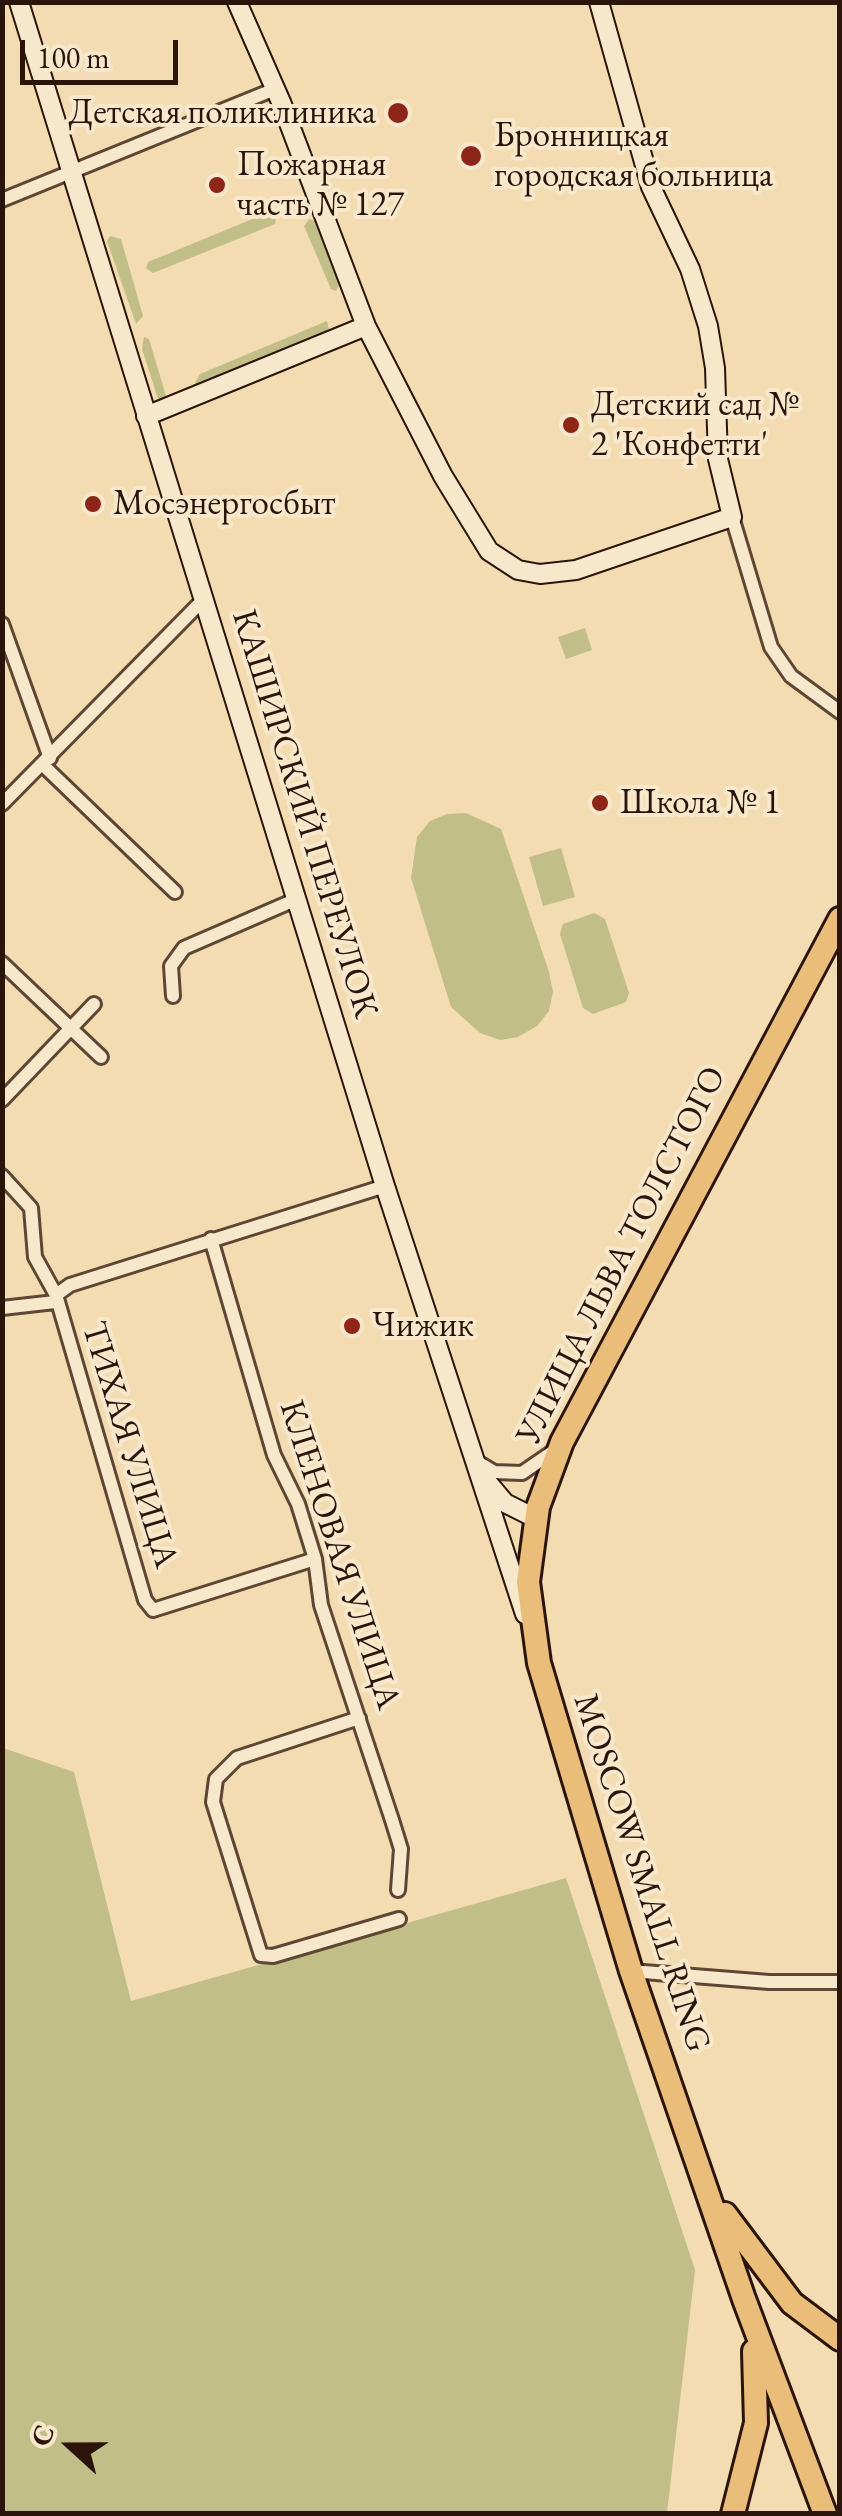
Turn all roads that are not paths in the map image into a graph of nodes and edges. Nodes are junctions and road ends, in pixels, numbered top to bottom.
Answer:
1 (19, 2) edge
2 (236, 2) edge
3 (599, 2) edge
4 (276, 88) junction
5 (73, 171) junction
6 (2, 200) edge
7 (366, 326) junction
8 (146, 416) junction
9 (732, 517) junction
10 (203, 600) junction
11 (2, 624) edge
12 (840, 712) edge
13 (46, 761) junction
14 (2, 804) edge
15 (175, 892) dead end
16 (297, 900) junction
17 (840, 918) edge
18 (2, 963) edge
19 (173, 996) dead end
20 (94, 1004) dead end
21 (70, 1028) junction
22 (101, 1056) dead end
23 (2, 1100) edge
24 (2, 1176) edge
25 (385, 1186) junction
26 (210, 1239) junction
27 (55, 1299) junction
28 (2, 1308) edge
29 (562, 1442) junction
30 (474, 1460) junction
31 (535, 1518) junction
32 (315, 1559) junction
33 (534, 1643) junction
34 (360, 1718) junction
35 (398, 1890) dead end
36 (399, 1919) dead end
37 (631, 1970) junction
38 (840, 1982) edge
39 (686, 2124) junction
40 (716, 2200) junction
41 (744, 2298) junction
42 (840, 2339) edge
43 (840, 2509) edge
44 (733, 2514) edge
45 (825, 2514) edge

1 - 5 main road, КАШИРСКИЙ ПЕРЕУЛОК
2 - 4 main road
3 - 9 main road
4 - 5 street
4 - 7 main road
5 - 6 street
5 - 8 main road, КАШИРСКИЙ ПЕРЕУЛОК
7 - 8 main road
7 - 9 main road
8 - 10 main road, КАШИРСКИЙ ПЕРЕУЛОК
9 - 12 street
10 - 13 street
10 - 16 main road, КАШИРСКИЙ ПЕРЕУЛОК
11 - 13 street
13 - 14 street
13 - 15 street
16 - 19 street
16 - 25 main road, КАШИРСКИЙ ПЕРЕУЛОК
17 - 29 highway, УЛИЦА ЛЬВА ТОЛСТОГО
18 - 21 street
20 - 21 street
21 - 22 street
21 - 23 street
24 - 27 street, ТИХАЯ УЛИЦА
25 - 26 street
25 - 30 main road, КАШИРСКИЙ ПЕРЕУЛОК
26 - 27 street
26 - 32 street, КЛЕНОВАЯ УЛИЦА
27 - 28 street
27 - 32 street, ТИХАЯ УЛИЦА
29 - 30 street
29 - 31 highway, УЛИЦА ЛЬВА ТОЛСТОГО
30 - 31 main road
30 - 33 main road, КАШИРСКИЙ ПЕРЕУЛОК
31 - 33 highway, УЛИЦА ЛЬВА ТОЛСТОГО
32 - 34 street, КЛЕНОВАЯ УЛИЦА
33 - 37 highway, MOSCOW SMALL RING
34 - 35 street, КЛЕНОВАЯ УЛИЦА
34 - 36 street
37 - 38 street
37 - 39 highway, MOSCOW SMALL RING
39 - 40 highway, MOSCOW SMALL RING
39 - 41 highway, MOSCOW SMALL RING
40 - 42 highway
40 - 43 highway, MOSCOW SMALL RING
41 - 44 highway
41 - 45 highway, MOSCOW SMALL RING

